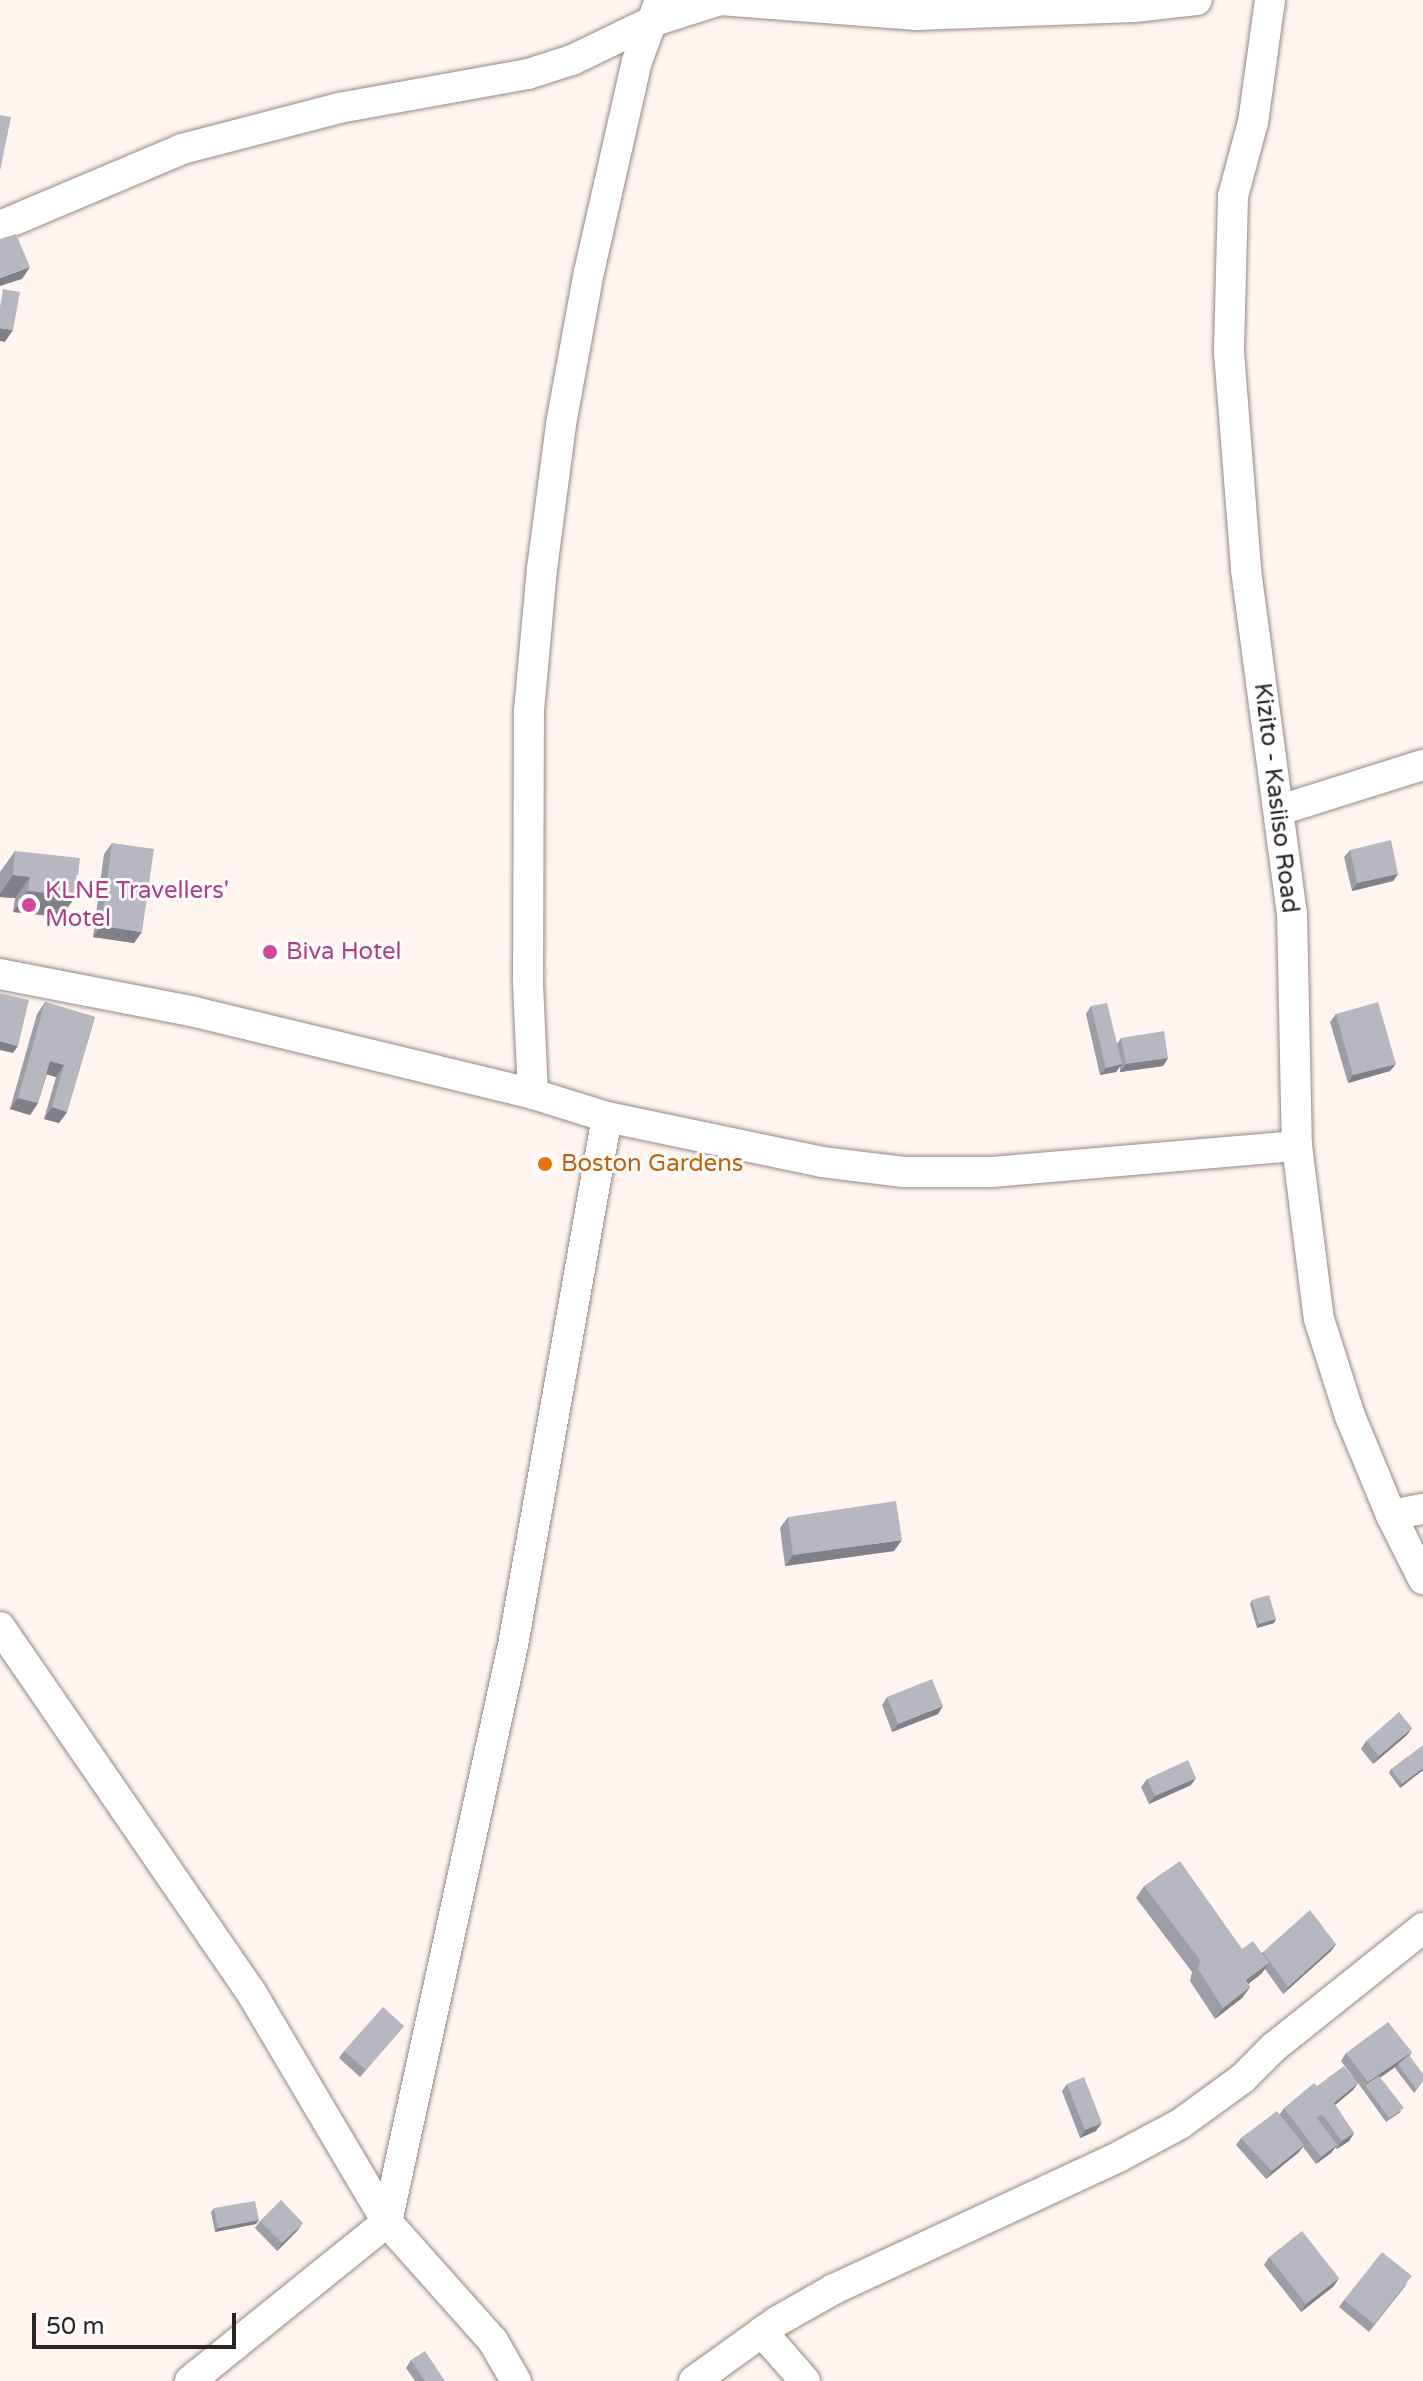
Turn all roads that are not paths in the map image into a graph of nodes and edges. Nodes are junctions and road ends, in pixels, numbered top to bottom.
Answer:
1 (720, 0) edge
2 (1197, 0) edge
3 (1270, 0) edge
4 (656, 11) edge
5 (0, 226) edge
6 (1423, 765) edge
7 (1280, 810) junction
8 (0, 974) edge
9 (533, 1094) junction
10 (607, 1117) junction
11 (1297, 1146) junction
12 (1423, 1509) edge
13 (1391, 1515) junction
14 (1423, 1579) edge
15 (0, 1627) edge
16 (1423, 1928) edge
17 (387, 2222) junction
18 (762, 2332) junction
19 (190, 2381) edge
20 (516, 2381) edge
21 (694, 2381) edge
22 (805, 2381) edge

1 - 2 street
1 - 4 street
3 - 7 street, Kizito - Kasiiso Road
4 - 5 street
4 - 9 street
6 - 7 street
7 - 11 street, Kizito - Kasiiso Road
8 - 9 street
9 - 10 street
10 - 11 street
10 - 17 street
11 - 13 street, Kizito - Kasiiso Road
12 - 13 street
13 - 14 street, Kizito - Kasiiso Road
15 - 17 street
16 - 18 street
17 - 19 street
17 - 20 street
18 - 21 street
18 - 22 street

